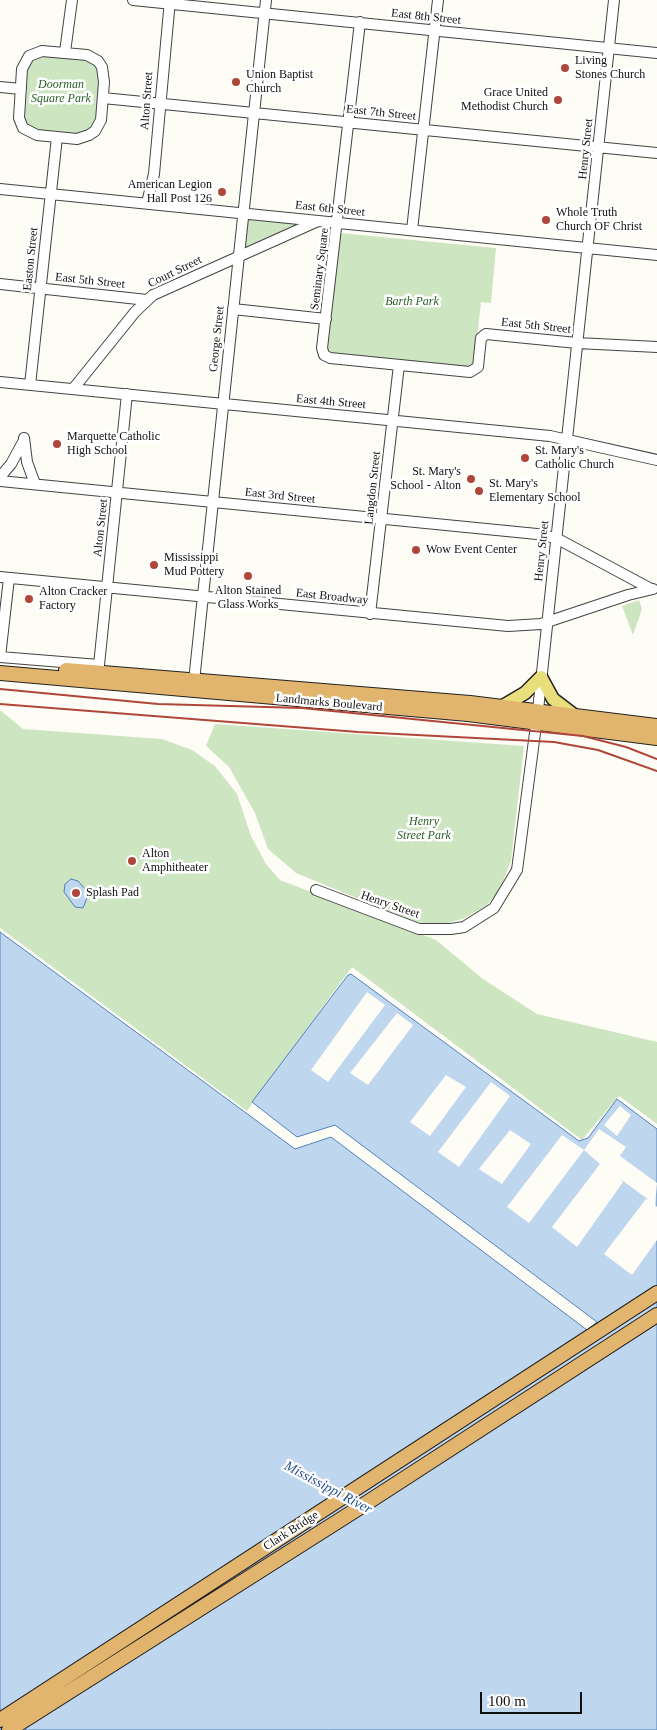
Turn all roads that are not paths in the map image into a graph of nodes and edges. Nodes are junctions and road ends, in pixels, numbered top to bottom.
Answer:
1 (72, 0) edge
2 (133, 0) edge
3 (266, 0) edge
4 (438, 0) edge
5 (614, 0) edge
6 (169, 2) edge
7 (264, 13) junction
8 (360, 22) junction
9 (435, 30) junction
10 (609, 48) junction
11 (65, 52) junction
12 (657, 53) edge
13 (0, 87) edge
14 (20, 89) junction
15 (103, 98) junction
16 (159, 104) junction
17 (253, 112) junction
18 (350, 122) junction
19 (425, 130) junction
20 (57, 137) junction
21 (599, 147) junction
22 (657, 153) edge
23 (0, 189) edge
24 (51, 194) junction
25 (147, 203) junction
26 (244, 213) junction
27 (320, 220) junction
28 (338, 222) junction
29 (412, 230) junction
30 (588, 248) junction
31 (657, 255) edge
32 (239, 256) junction
33 (0, 284) edge
34 (40, 288) junction
35 (147, 300) junction
36 (233, 309) junction
37 (326, 319) junction
38 (577, 343) junction
39 (657, 347) edge
40 (324, 355) joint
41 (399, 365) junction
42 (0, 382) edge
43 (30, 385) junction
44 (73, 389) junction
45 (127, 394) junction
46 (222, 403) junction
47 (393, 421) junction
48 (566, 440) junction
49 (657, 460) edge
50 (0, 477) edge
51 (0, 481) edge
52 (34, 484) junction
53 (118, 493) junction
54 (212, 502) junction
55 (382, 519) junction
56 (556, 538) junction
57 (5, 577) edge
58 (107, 588) junction
59 (654, 589) edge
60 (202, 597) junction
61 (370, 614) junction
62 (547, 623) junction
63 (0, 657) edge
64 (0, 665) edge
65 (0, 673) edge
66 (541, 677) junction
67 (194, 681) junction
68 (503, 706) junction
69 (574, 715) junction
70 (537, 716) junction
71 (657, 726) edge
72 (657, 738) edge
73 (316, 890) dead end
74 (657, 1293) edge
75 (657, 1315) edge
76 (0, 1720) edge
77 (9, 1730) edge

1 - 11 street
2 - 6 street, East 8th Street
3 - 7 street, George Street
4 - 9 street
5 - 10 street, Henry Street
6 - 7 street, East 8th Street
6 - 16 street, Alton Street
7 - 8 street, East 8th Street
7 - 17 street, George Street
8 - 9 street, East 8th Street
8 - 18 street, Seminary Square
9 - 10 street, East 8th Street
9 - 19 street
10 - 12 street, East 8th Street
10 - 21 street, Henry Street
11 - 14 street
11 - 15 street
13 - 14 street
14 - 20 street
15 - 16 street, East 7th Street
15 - 20 street
16 - 17 street, East 7th Street
16 - 25 street, Alton Street
17 - 18 street, East 7th Street
17 - 26 street, George Street
18 - 19 street, East 7th Street
18 - 28 street, Seminary Square
19 - 21 street, East 7th Street
19 - 29 street
20 - 24 street, Easton Street
21 - 22 street, East 7th Street
21 - 30 street, Henry Street
23 - 24 street, East 6th Street
24 - 25 street, East 6th Street
24 - 34 street, Easton Street
25 - 26 street, East 6th Street
26 - 27 street, East 6th Street
26 - 32 street, George Street
27 - 28 street, East 6th Street
27 - 32 street, Court Street
28 - 29 street, East 6th Street
28 - 37 street, Seminary Square
29 - 30 street, East 6th Street
30 - 31 street, East 6th Street
30 - 38 street, Henry Street
32 - 35 street, Court Street
32 - 36 street, George Street
33 - 34 street, East 5th Street
34 - 35 street, East 5th Street
34 - 43 street, Easton Street
35 - 44 street, Court Street
36 - 37 street
36 - 46 street, George Street
37 - 40 street, Seminary Square
38 - 39 street, East 5th Street
38 - 41 street, East 5th Street
38 - 48 street, Henry Street
40 - 41 street, East 5th Street
41 - 47 street, Langdon Street
42 - 43 street, East 4th Street
43 - 44 street, East 4th Street
44 - 45 street, East 4th Street
45 - 46 street, East 4th Street
45 - 53 street, Alton Street
46 - 47 street, East 4th Street
46 - 54 street, George Street
47 - 48 street, East 4th Street
47 - 55 street, Langdon Street
48 - 49 street, East 4th Street
48 - 56 street, Henry Street
50 - 52 street
51 - 52 street, East 3rd Street
52 - 53 street, East 3rd Street
53 - 54 street, East 3rd Street
53 - 58 street, Alton Street
54 - 55 street, East 3rd Street
54 - 60 street, George Street
55 - 56 street, East 3rd Street
55 - 61 street, Langdon Street
56 - 59 street, East 3rd Street
56 - 62 street, Henry Street
57 - 58 street, East Broadway
57 - 63 street
58 - 60 street, East Broadway
58 - 63 street, Alton Street
59 - 62 street, East Broadway
60 - 61 street, East Broadway
60 - 67 street, George Street
61 - 62 street, East Broadway
62 - 66 street, Henry Street
64 - 67 highway, Landmarks Boulevard
65 - 70 highway, Landmarks Boulevard
66 - 68 main road
66 - 69 main road
66 - 70 street, Henry Street
67 - 68 highway, Landmarks Boulevard
68 - 70 highway, Landmarks Boulevard
69 - 70 highway, Landmarks Boulevard
69 - 71 highway, Landmarks Boulevard
70 - 72 highway, Landmarks Boulevard
70 - 73 street, Henry Street
74 - 76 highway, Clark Bridge
75 - 77 highway, Clark Bridge

